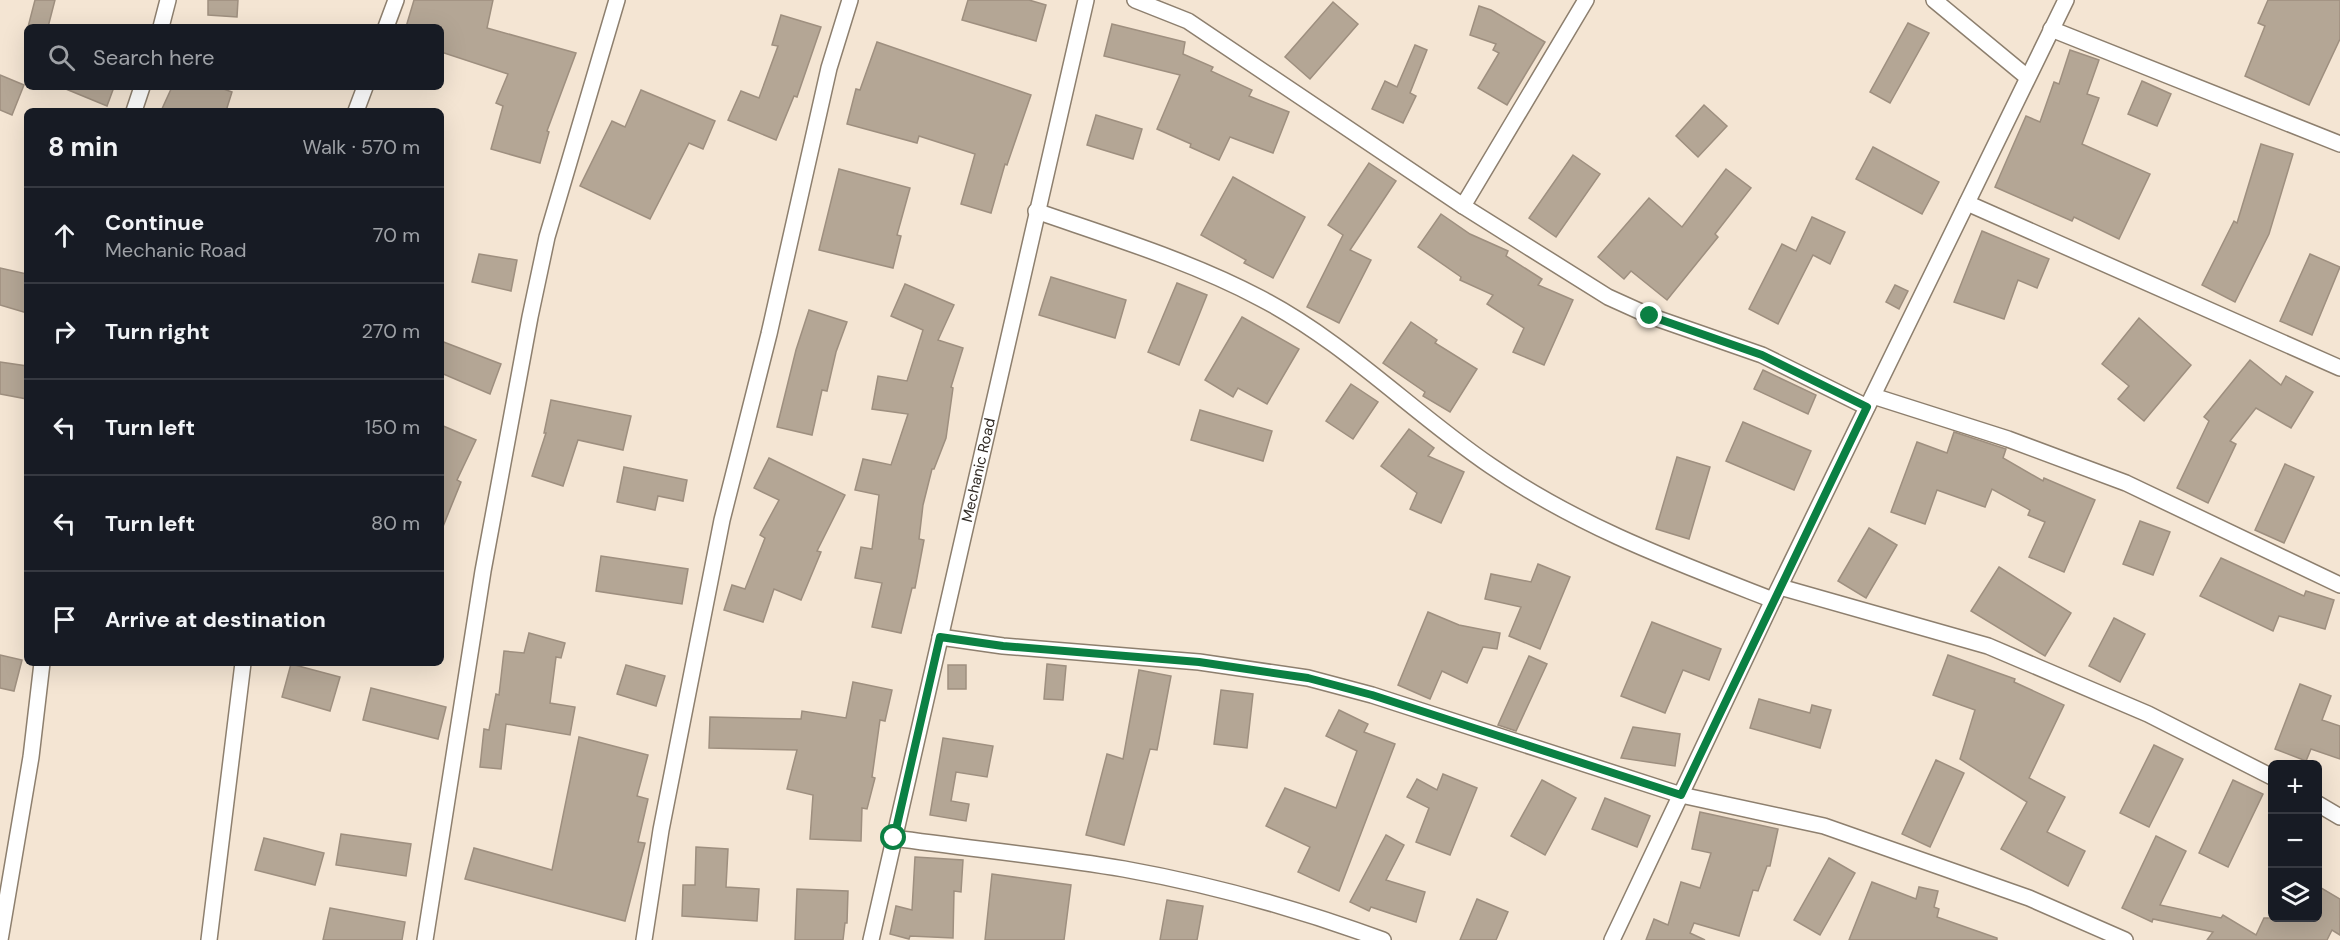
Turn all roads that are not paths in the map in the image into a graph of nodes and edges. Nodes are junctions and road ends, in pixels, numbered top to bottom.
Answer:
1 (168, 0) edge
2 (396, 0) edge
3 (617, 0) edge
4 (850, 0) edge
5 (1086, 0) edge
6 (1135, 0) edge
7 (1586, 0) edge
8 (1934, 0) edge
9 (2066, 0) edge
10 (162, 24) edge
11 (387, 24) edge
12 (2051, 29) junction
13 (2027, 77) junction
14 (141, 90) edge
15 (363, 90) edge
16 (135, 108) edge
17 (357, 108) edge
18 (2340, 144) edge
19 (1966, 203) junction
20 (1463, 206) junction
21 (1036, 211) junction
22 (2340, 368) edge
23 (1870, 401) junction
24 (2340, 585) edge
25 (1776, 593) junction
26 (940, 637) junction
27 (42, 666) edge
28 (243, 666) edge
29 (2268, 775) edge
30 (1681, 795) junction
31 (2322, 806) edge
32 (2340, 817) edge
33 (894, 838) junction
34 (0, 940) edge
35 (209, 940) edge
36 (425, 940) edge
37 (644, 940) edge
38 (871, 940) edge
39 (1383, 940) edge
40 (1612, 940) edge
41 (2125, 940) edge

1 - 10 street
2 - 11 street
3 - 36 street
4 - 37 street
5 - 21 street, Mechanic Road
6 - 20 street
7 - 20 street
8 - 13 street
9 - 12 street
12 - 13 street
12 - 18 street
13 - 19 street
14 - 16 street
15 - 17 street
19 - 22 street
19 - 23 street
20 - 23 street
21 - 25 street
21 - 26 street, Mechanic Road
23 - 24 street
23 - 25 street
25 - 29 street
25 - 30 street
26 - 30 street
26 - 33 street, Mechanic Road
27 - 34 street
28 - 35 street
30 - 40 street
30 - 41 street
31 - 32 street
33 - 38 street, Mechanic Road
33 - 39 street

